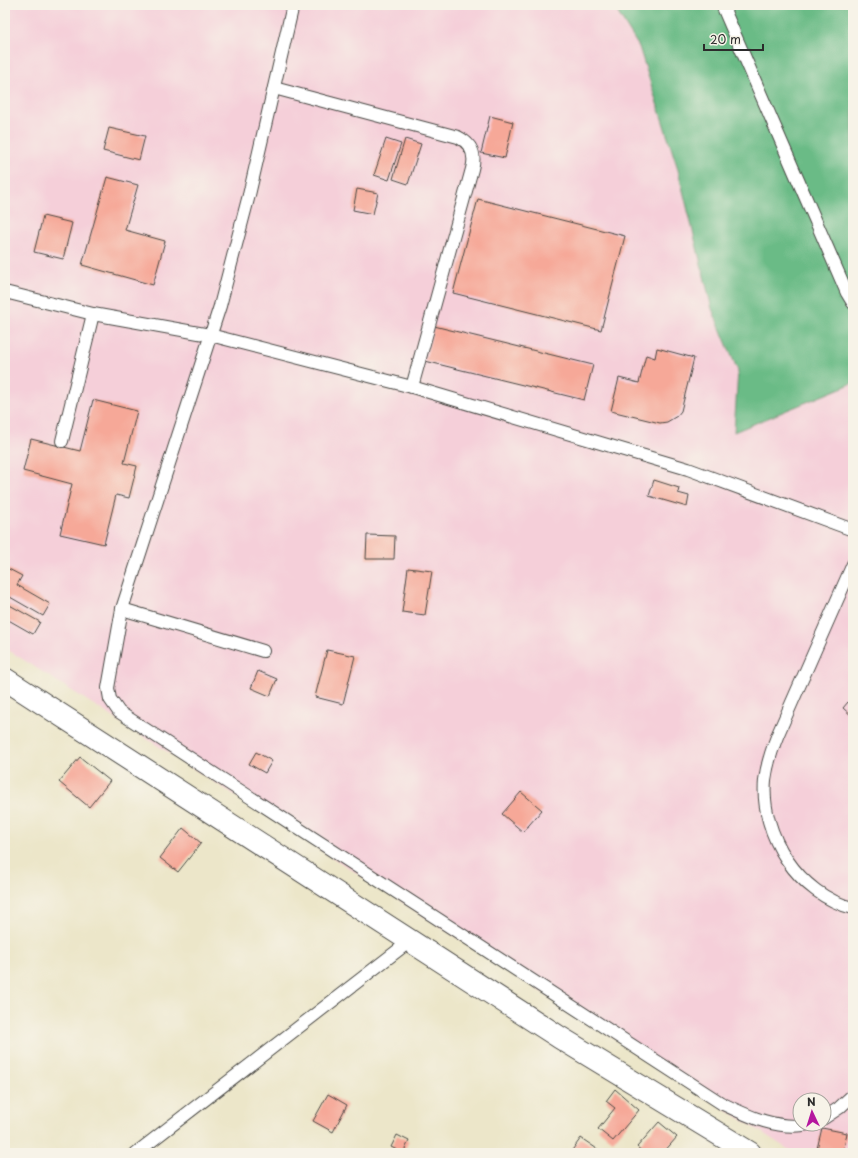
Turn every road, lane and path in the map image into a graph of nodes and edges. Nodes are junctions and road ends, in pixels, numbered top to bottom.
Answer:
1 (293, 5) edge
2 (722, 5) edge
3 (274, 88) junction
4 (5, 292) edge
5 (853, 303) edge
6 (93, 314) junction
7 (210, 335) junction
8 (412, 387) junction
9 (62, 441) dead end
10 (853, 530) edge
11 (853, 564) edge
12 (122, 609) junction
13 (263, 651) dead end
14 (5, 679) edge
15 (853, 908) edge
16 (410, 941) junction
17 (853, 1095) edge
18 (832, 1113) edge
19 (792, 1126) edge
20 (136, 1153) edge
21 (750, 1153) edge

1 - 3 lane
2 - 5 lane
3 - 7 lane
3 - 8 lane
4 - 6 lane
6 - 7 lane
6 - 9 lane
7 - 8 lane
7 - 12 lane
8 - 10 lane
11 - 15 lane
12 - 13 lane
12 - 19 lane
14 - 16 street
16 - 20 lane
16 - 21 street
17 - 18 lane

